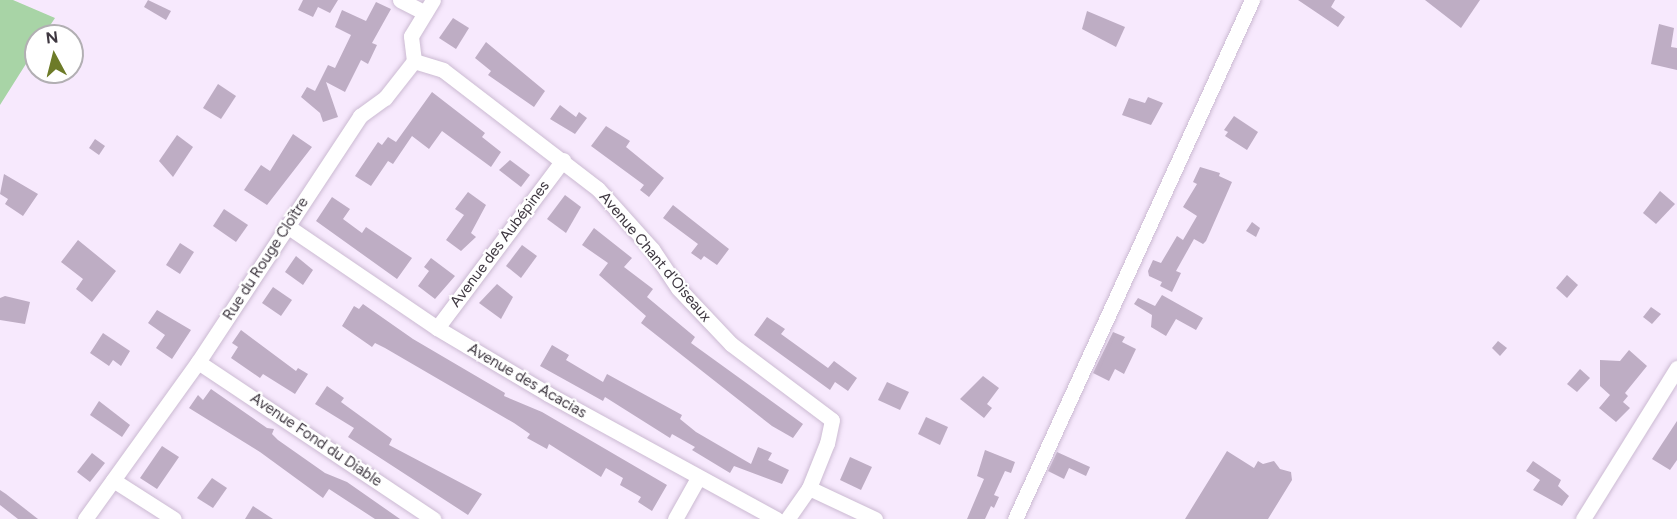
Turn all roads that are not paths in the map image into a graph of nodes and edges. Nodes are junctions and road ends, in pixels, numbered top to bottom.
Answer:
1 (400, 0) edge
2 (1252, 0) edge
3 (429, 7) edge
4 (414, 61) junction
5 (562, 160) junction
6 (287, 226) junction
7 (437, 328) junction
8 (198, 362) junction
9 (1677, 368) edge
10 (698, 478) junction
11 (113, 480) junction
12 (809, 488) junction
13 (85, 519) edge
14 (174, 519) edge
15 (433, 519) edge
16 (675, 519) edge
17 (776, 519) edge
18 (787, 519) edge
19 (875, 519) edge
20 (1016, 519) edge
21 (1583, 519) edge

1 - 3 street
2 - 20 street
3 - 4 street
4 - 5 street, Avenue Chant d'Oiseaux
4 - 6 street, Rue du Rouge Cloître
5 - 7 street, Avenue des Aubépines
5 - 12 street, Avenue Chant d'Oiseaux
6 - 7 street, Avenue des Acacias
6 - 8 street, Rue du Rouge Cloître
7 - 10 street, Avenue des Acacias
8 - 11 street, Rue du Rouge Cloître
8 - 15 street, Avenue Fond du Diable
9 - 21 street
10 - 16 street
10 - 17 street, Avenue des Acacias
11 - 13 street, Rue du Rouge Cloître
11 - 14 street
12 - 18 street
12 - 19 street

